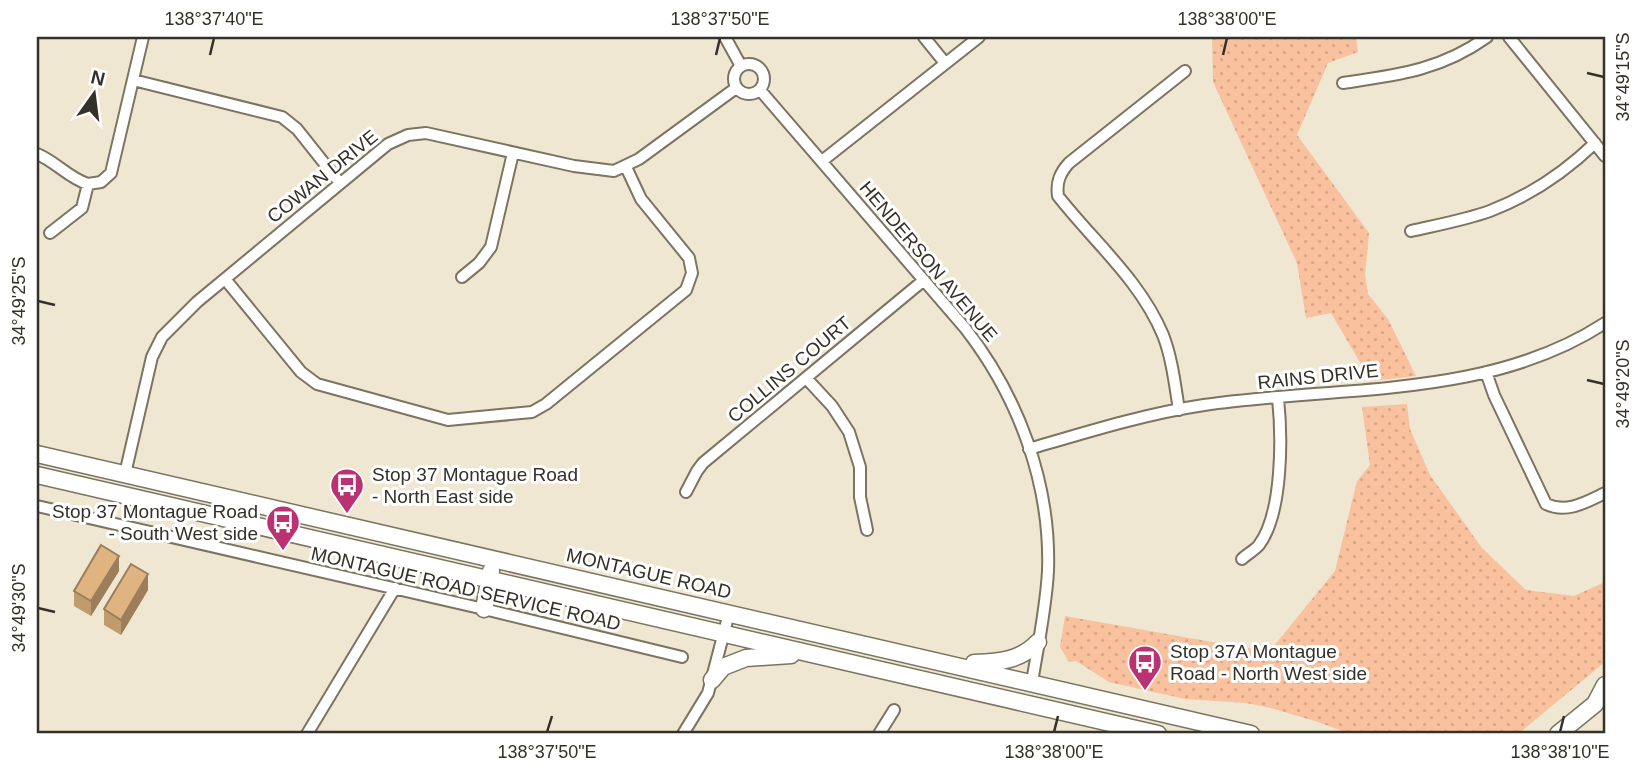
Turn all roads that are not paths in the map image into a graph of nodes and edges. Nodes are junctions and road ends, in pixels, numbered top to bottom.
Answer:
1 (144, 37) edge
2 (725, 37) edge
3 (924, 37) edge
4 (979, 37) edge
5 (1487, 37) edge
6 (1509, 37) edge
7 (945, 63) junction
8 (741, 66) junction
9 (1185, 71) dead end
10 (133, 80) junction
11 (1343, 83) dead end
12 (736, 88) junction
13 (760, 90) junction
14 (1595, 143) junction
15 (513, 153) junction
16 (37, 154) edge
17 (1605, 156) edge
18 (822, 161) junction
19 (626, 167) junction
20 (340, 183) junction
21 (88, 184) junction
22 (1411, 231) dead end
23 (50, 233) dead end
24 (462, 277) dead end
25 (225, 279) junction
26 (924, 280) junction
27 (1605, 323) edge
28 (1486, 372) junction
29 (806, 378) junction
30 (1278, 398) junction
31 (1180, 410) junction
32 (1029, 449) junction
33 (37, 454) edge
34 (125, 474) junction
35 (37, 475) edge
36 (686, 492) dead end
37 (1605, 493) edge
38 (121, 495) junction
39 (37, 506) edge
40 (867, 530) dead end
41 (493, 558) junction
42 (1242, 559) dead end
43 (490, 580) junction
44 (394, 588) junction
45 (484, 609) junction
46 (729, 613) junction
47 (724, 635) junction
48 (1038, 642) junction
49 (811, 654) junction
50 (682, 657) dead end
51 (954, 664) junction
52 (712, 680) junction
53 (1032, 682) junction
54 (1605, 685) edge
55 (1600, 703) edge
56 (1028, 704) junction
57 (894, 710) dead end
58 (307, 734) edge
59 (682, 734) edge
60 (879, 734) edge
61 (1158, 734) edge
62 (1251, 734) edge
63 (1558, 734) edge

1 - 10 street
2 - 8 street
3 - 7 street
4 - 7 street
5 - 11 street
6 - 14 street
7 - 18 street
8 - 12 street
8 - 13 street
9 - 31 street
10 - 20 street
10 - 21 street
12 - 13 street
12 - 19 street
13 - 18 street, HENDERSON AVENUE
14 - 17 street
14 - 22 street
15 - 19 street, COWAN DRIVE
15 - 20 street, COWAN DRIVE
15 - 24 street
16 - 21 street
18 - 26 street, HENDERSON AVENUE
19 - 25 street
20 - 25 street, COWAN DRIVE
21 - 23 street
25 - 34 street, COWAN DRIVE
26 - 29 street, COLLINS COURT
26 - 32 street, HENDERSON AVENUE
27 - 28 street, RAINS DRIVE
28 - 30 street, RAINS DRIVE
28 - 37 street
29 - 36 street, COLLINS COURT
29 - 40 street
30 - 31 street, RAINS DRIVE
30 - 42 street
31 - 32 street, RAINS DRIVE
32 - 48 street, HENDERSON AVENUE
33 - 34 main road, MONTAGUE ROAD
34 - 38 main road
34 - 41 main road, MONTAGUE ROAD
35 - 38 main road
38 - 43 main road
39 - 44 street, MONTAGUE ROAD SERVICE ROAD
41 - 43 main road
41 - 46 main road, MONTAGUE ROAD
43 - 45 main road
43 - 47 main road
44 - 45 street, MONTAGUE ROAD SERVICE ROAD
44 - 58 street
45 - 50 street, MONTAGUE ROAD SERVICE ROAD
46 - 47 street
46 - 51 main road, MONTAGUE ROAD
47 - 49 main road
47 - 52 street
48 - 51 main road
48 - 53 street, HENDERSON AVENUE
49 - 52 main road
49 - 56 main road
51 - 53 main road, MONTAGUE ROAD
52 - 59 street
53 - 56 main road
53 - 62 main road, MONTAGUE ROAD
54 - 55 main road
55 - 63 main road
56 - 61 main road
57 - 60 street

